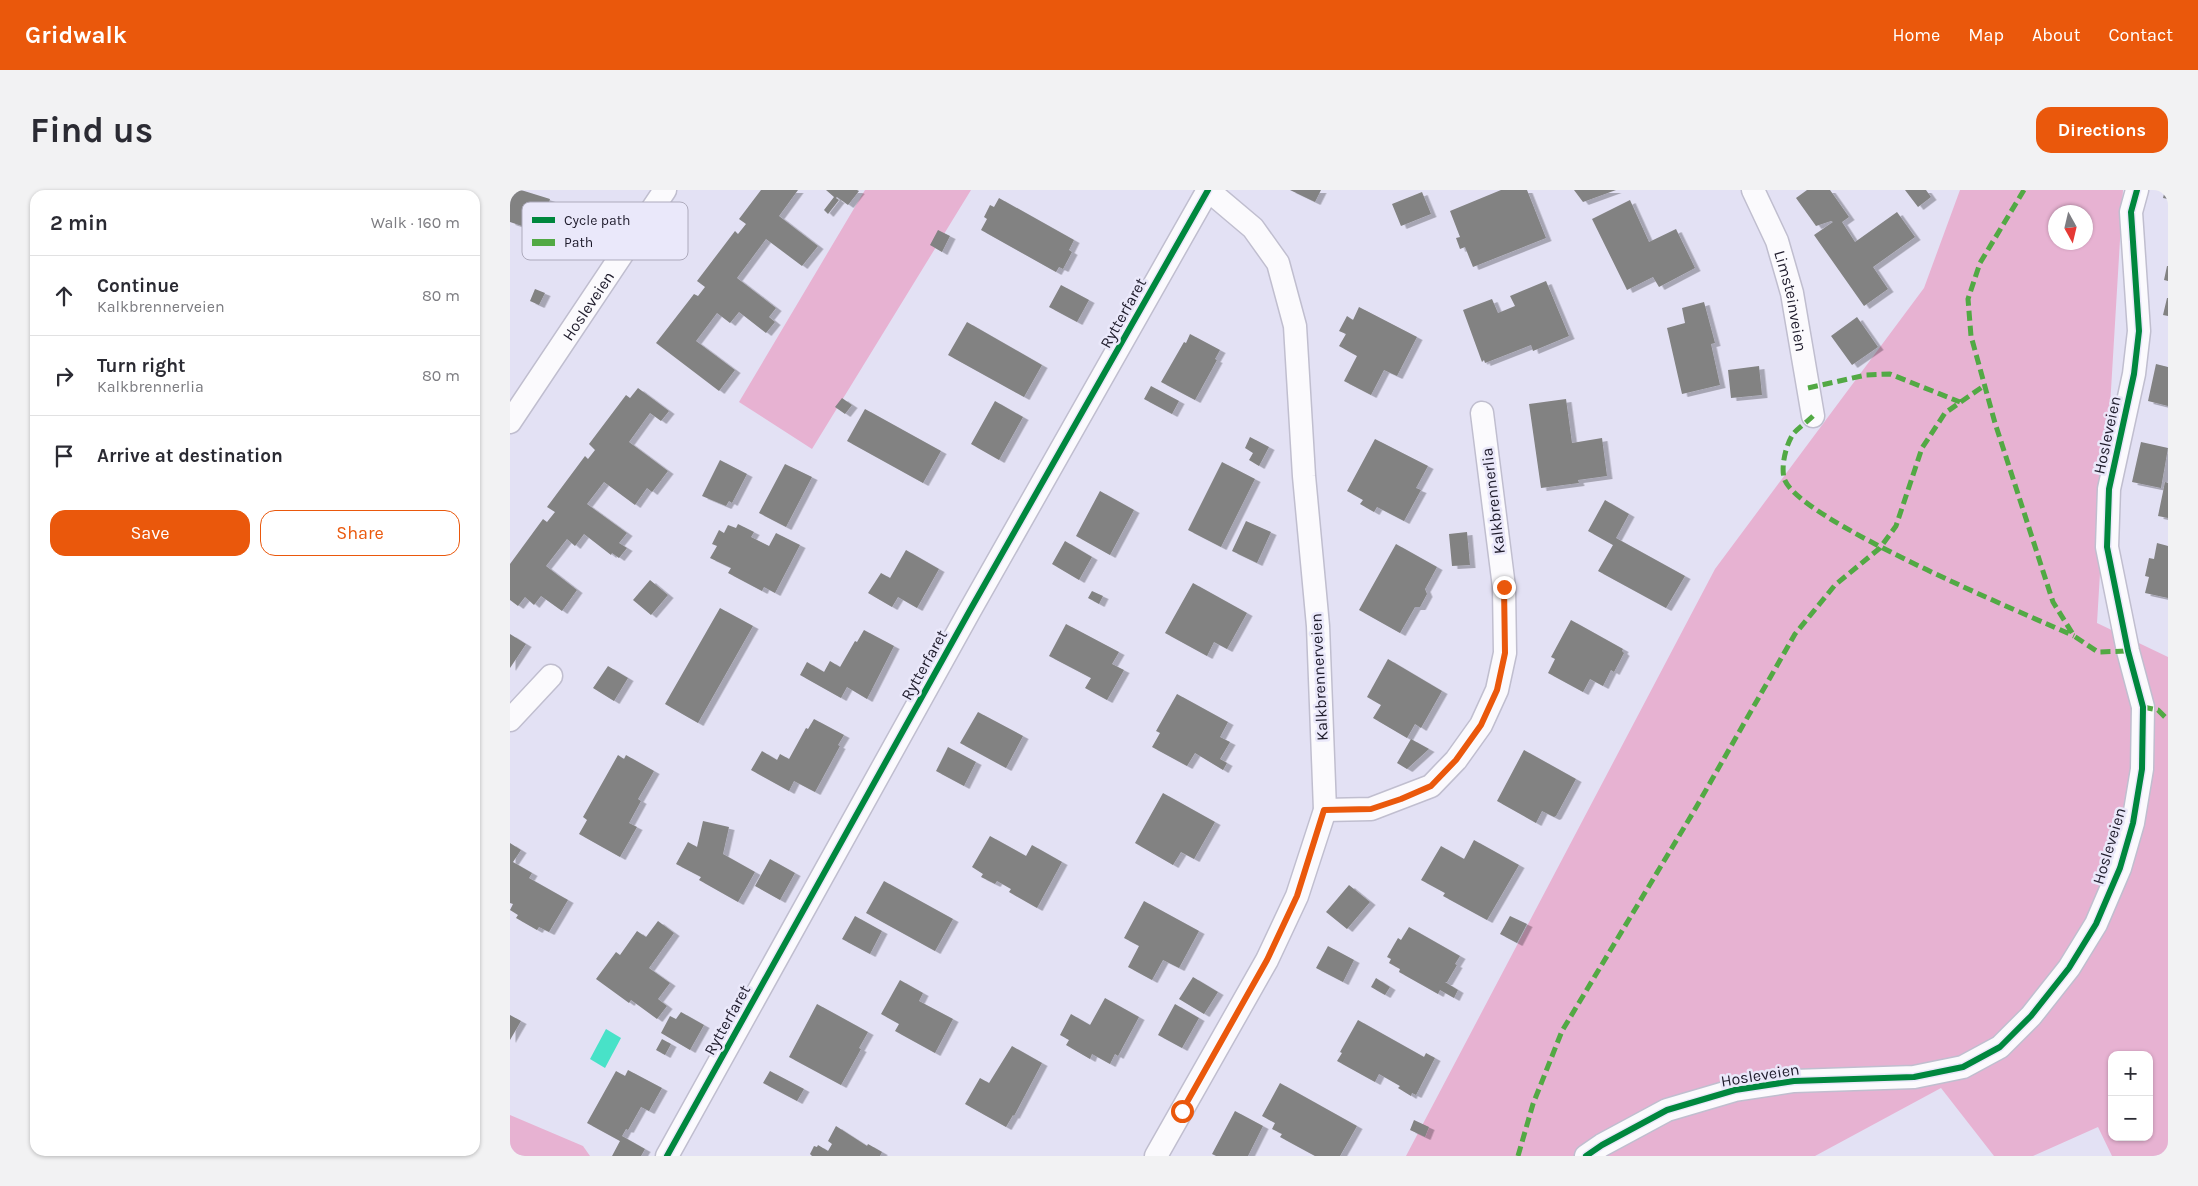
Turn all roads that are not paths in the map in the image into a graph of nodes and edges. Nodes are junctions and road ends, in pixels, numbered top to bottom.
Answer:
1 (665, 190) edge
2 (1208, 190) edge
3 (1753, 190) edge
4 (2137, 190) edge
5 (657, 202) edge
6 (618, 260) edge
7 (1482, 413) dead end
8 (1813, 416) dead end
9 (510, 422) edge
10 (551, 676) dead end
11 (510, 720) edge
12 (1324, 810) junction
13 (667, 1156) edge
14 (1156, 1156) edge
15 (1586, 1156) edge

1 - 5 street, Hosleveien
2 - 12 street, Kalkbrennerveien
2 - 13 street, Rytterfaret
3 - 8 street, Limsteinveien
4 - 15 street, Hosleveien
6 - 9 street, Hosleveien
7 - 12 street, Kalkbrennerlia
10 - 11 street
12 - 14 street, Kalkbrennerveien

